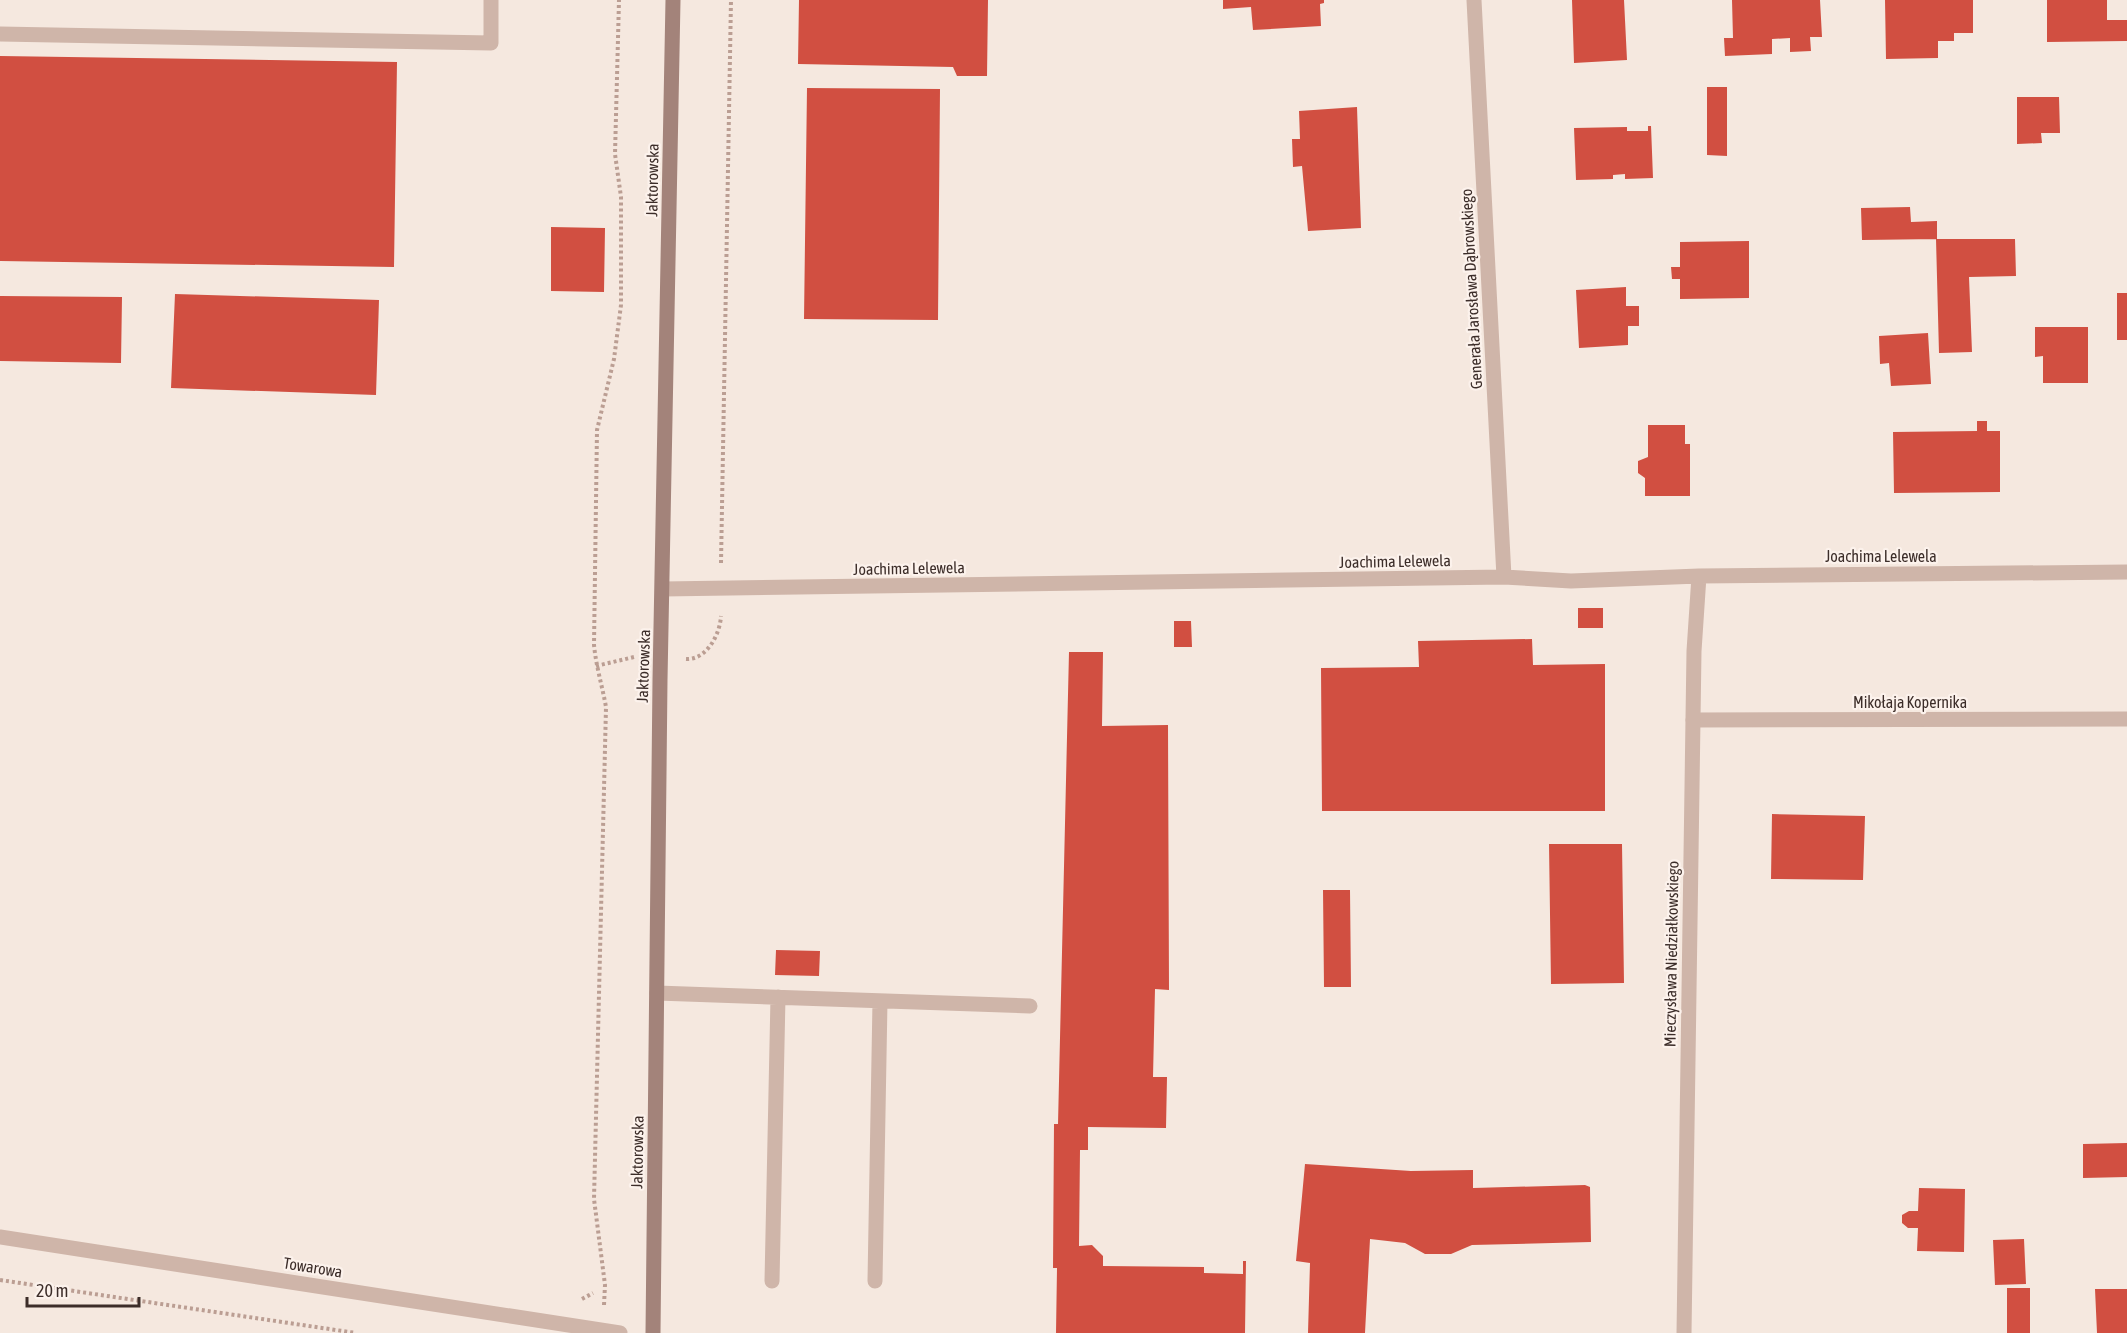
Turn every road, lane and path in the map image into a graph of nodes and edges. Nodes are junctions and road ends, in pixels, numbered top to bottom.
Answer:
1 (491, 0) edge
2 (619, 0) edge
3 (673, 0) edge
4 (731, 0) edge
5 (1474, 0) edge
6 (0, 34) edge
7 (721, 554) dead end
8 (2127, 572) edge
9 (1698, 576) junction
10 (1504, 577) junction
11 (663, 589) junction
12 (2127, 719) edge
13 (1693, 720) junction
14 (657, 993) junction
15 (778, 997) junction
16 (880, 1001) junction
17 (1030, 1006) dead end
18 (0, 1237) edge
19 (0, 1280) edge
20 (772, 1281) dead end
21 (875, 1281) dead end
22 (603, 1331) junction
23 (356, 1333) edge
24 (620, 1333) edge
25 (653, 1333) edge
26 (1684, 1333) edge

1 - 6 street
2 - 22 path
3 - 11 main road, Jaktorowska
4 - 7 path
5 - 10 street, Generała Jarosława Dąbrowskiego
8 - 9 street, Joachima Lelewela
9 - 10 street, Joachima Lelewela
9 - 13 street, Mieczysława Niedziałkowskiego
10 - 11 street, Joachima Lelewela
11 - 14 main road, Jaktorowska
12 - 13 street, Mikołaja Kopernika
13 - 26 street, Mieczysława Niedziałkowskiego
14 - 15 street
14 - 25 main road, Jaktorowska
15 - 16 street
15 - 20 street
16 - 17 street
16 - 21 street
18 - 22 street, Towarowa
19 - 23 path
22 - 24 street, Towarowa

